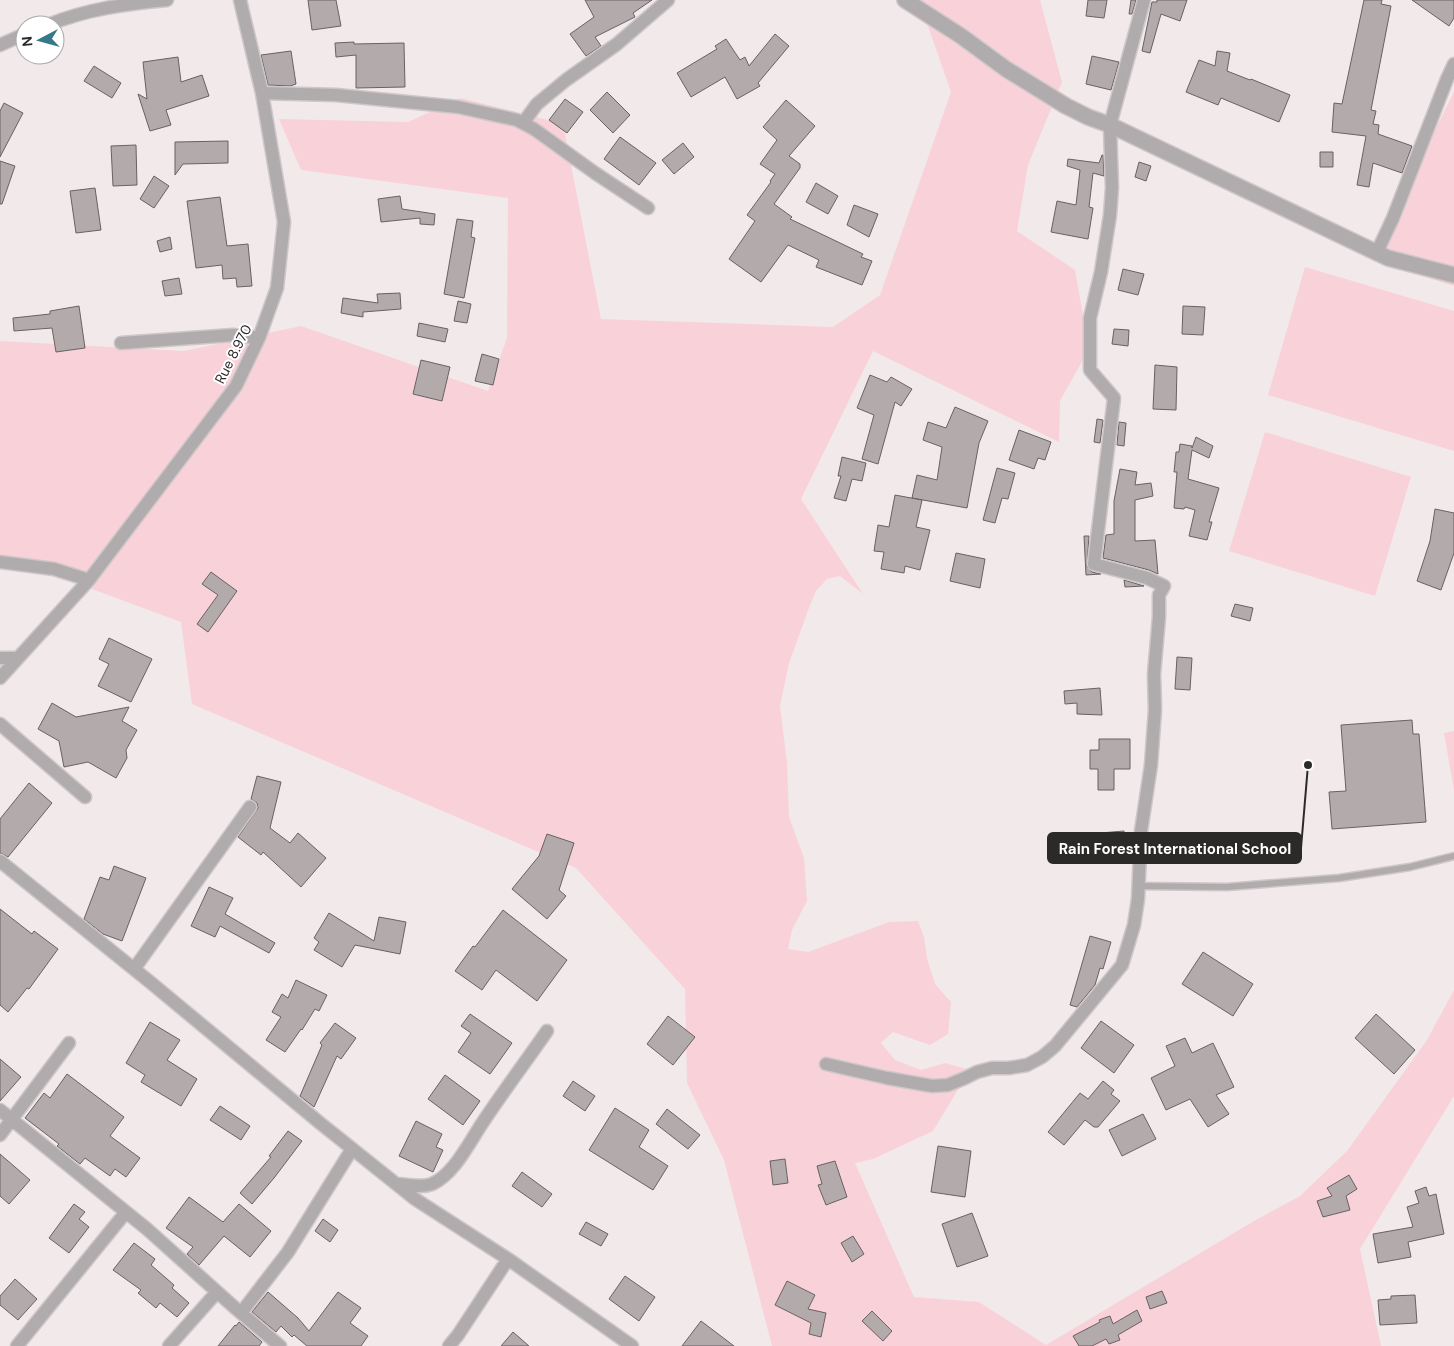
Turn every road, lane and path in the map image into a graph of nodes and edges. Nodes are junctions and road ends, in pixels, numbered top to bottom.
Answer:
1 (167, 0) edge
2 (240, 0) edge
3 (668, 0) edge
4 (1144, 0) edge
5 (906, 1) edge
6 (65, 19) edge
7 (15, 38) edge
8 (0, 45) edge
9 (1454, 64) edge
10 (262, 93) junction
11 (523, 123) junction
12 (1110, 124) junction
13 (648, 208) dead end
14 (1377, 252) junction
15 (1454, 275) edge
16 (259, 338) junction
17 (121, 343) dead end
18 (0, 562) edge
19 (90, 580) junction
20 (0, 658) edge
21 (17, 658) junction
22 (0, 678) edge
23 (0, 724) edge
24 (85, 798) dead end
25 (250, 807) dead end
26 (1454, 856) edge
27 (0, 861) edge
28 (1138, 886) junction
29 (134, 969) junction
30 (547, 1031) dead end
31 (69, 1043) dead end
32 (826, 1064) dead end
33 (0, 1110) edge
34 (12, 1119) junction
35 (0, 1135) edge
36 (352, 1149) junction
37 (397, 1184) junction
38 (126, 1212) junction
39 (508, 1259) junction
40 (217, 1292) junction
41 (241, 1313) junction
42 (17, 1346) edge
43 (169, 1346) edge
44 (280, 1346) edge
45 (448, 1346) edge
46 (632, 1346) edge

1 - 6 street
2 - 10 street, Rue 8.970
3 - 11 street
4 - 12 street
5 - 12 street
7 - 8 street
9 - 14 street
10 - 11 street
10 - 16 street, Rue 8.970
11 - 13 street
12 - 14 street
12 - 28 street
14 - 15 street
16 - 17 street
16 - 19 street, Rue 8.970
18 - 19 street
19 - 21 street, Rue 8.970
20 - 21 street
21 - 22 street, Rue 8.970
23 - 24 street
25 - 29 street
26 - 28 lane
27 - 29 street
28 - 32 street
29 - 36 street
30 - 37 street
31 - 34 street
33 - 34 street
34 - 35 street
34 - 38 street
36 - 37 street
36 - 41 street
37 - 39 street
38 - 40 street
38 - 42 street
39 - 45 street
39 - 46 street
40 - 41 street
40 - 43 street
41 - 44 street

